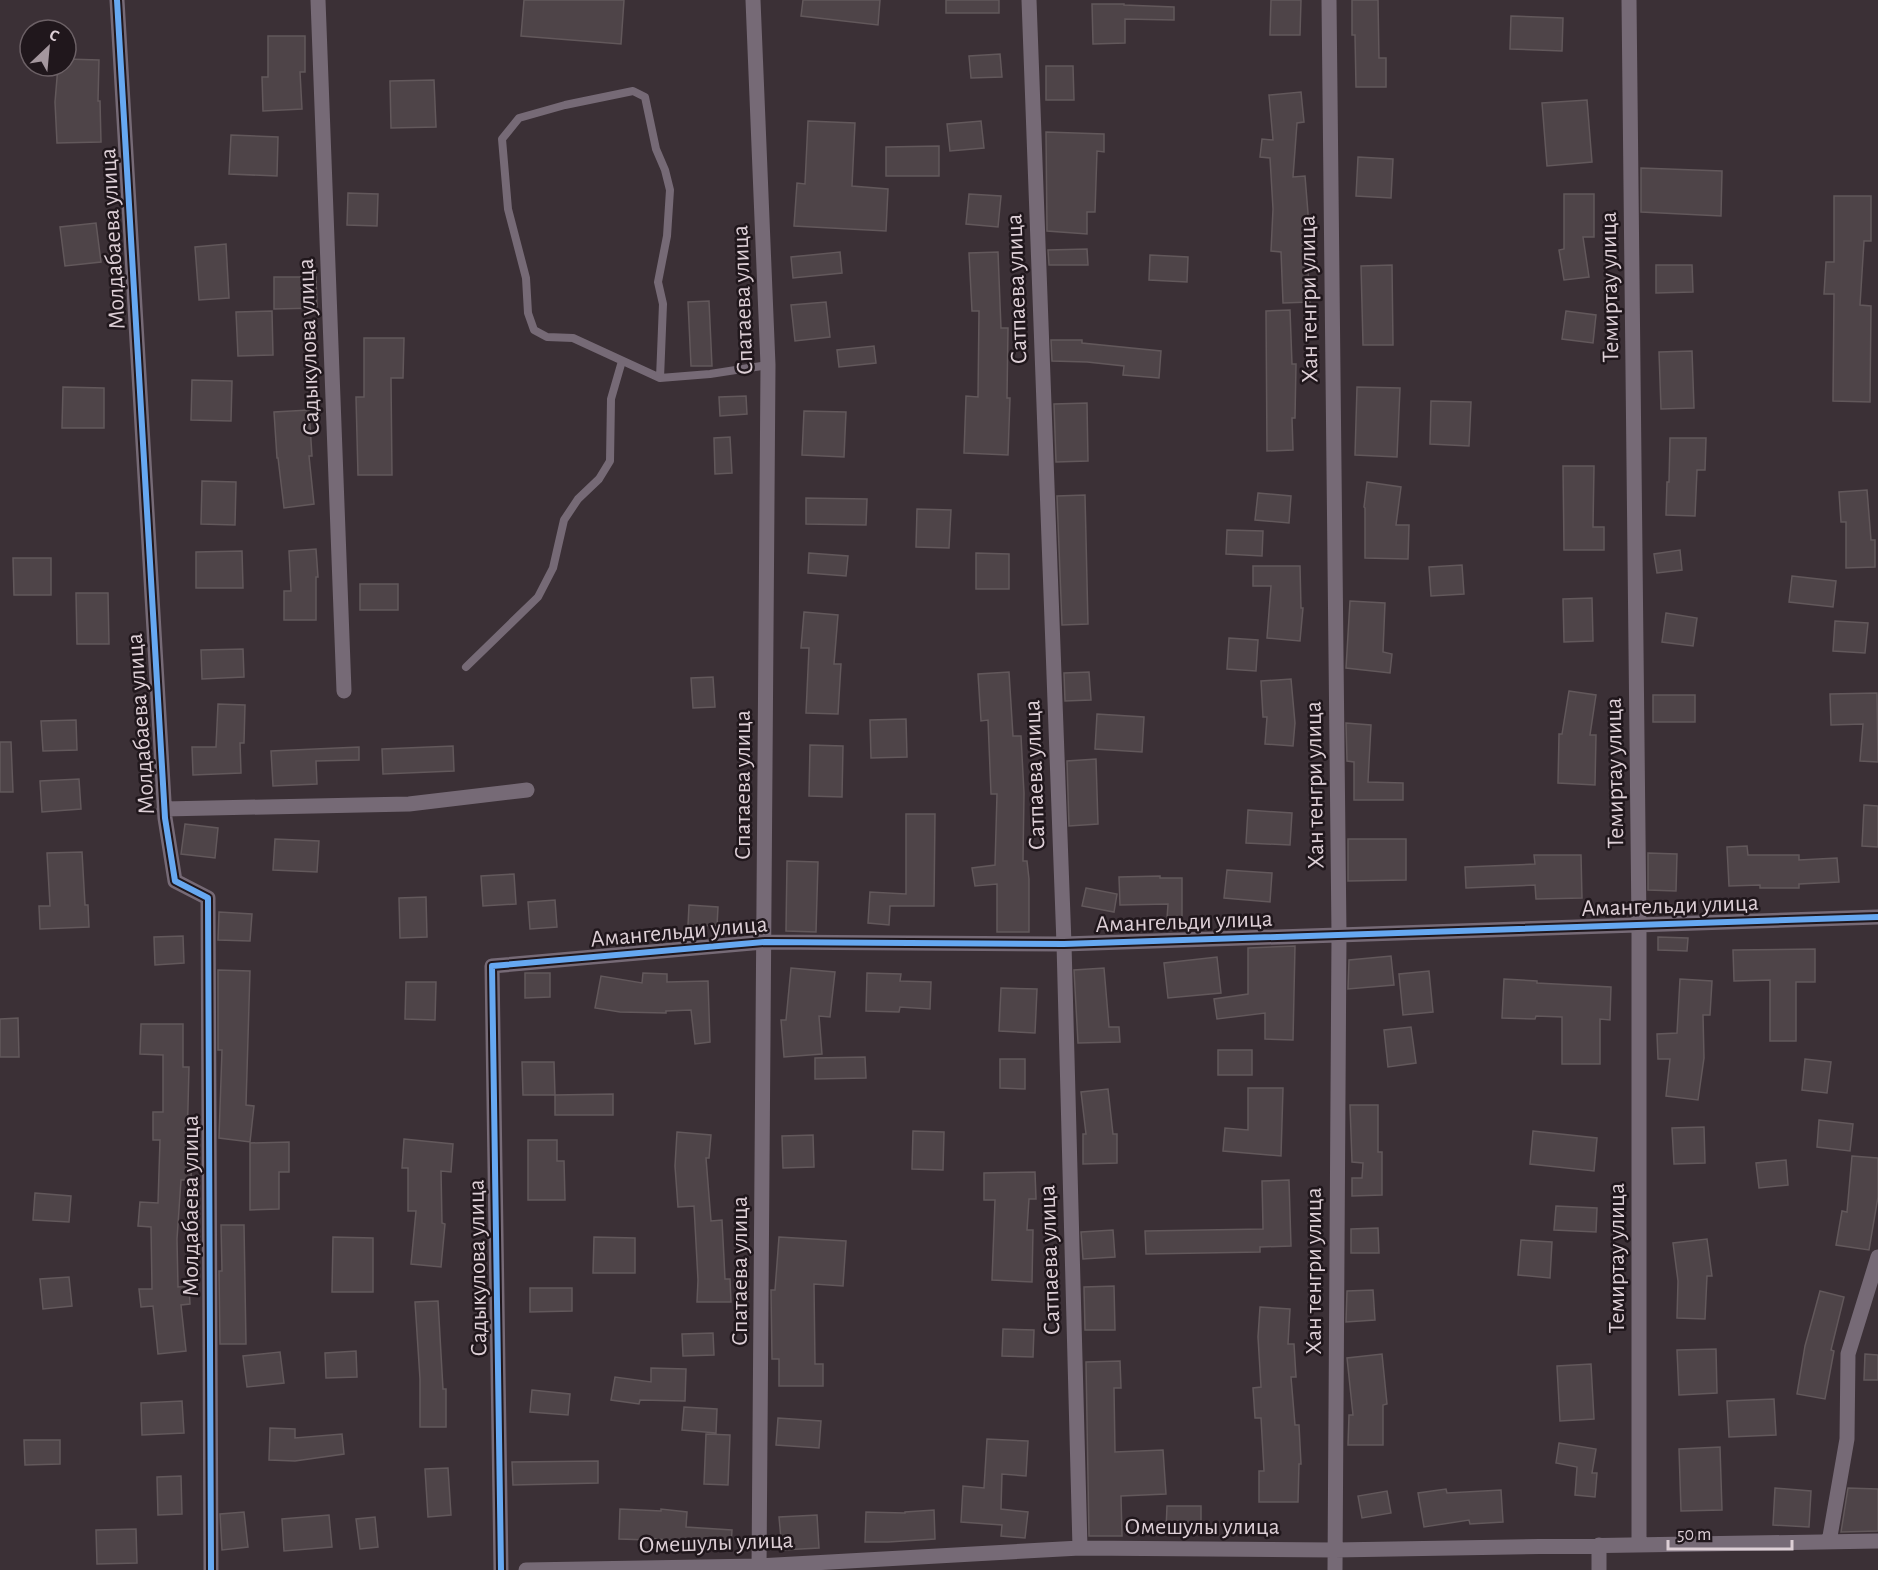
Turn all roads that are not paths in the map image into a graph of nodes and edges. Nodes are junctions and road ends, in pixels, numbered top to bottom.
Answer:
1 (117, 0) edge
2 (318, 0) edge
3 (753, 0) edge
4 (1029, 0) edge
5 (1329, 0) edge
6 (1629, 0) edge
7 (622, 361) junction
8 (768, 365) junction
9 (660, 378) junction
10 (466, 667) dead end
11 (344, 692) dead end
12 (528, 790) dead end
13 (164, 809) junction
14 (1878, 917) edge
15 (1639, 926) junction
16 (1339, 935) junction
17 (765, 942) junction
18 (1064, 944) junction
19 (492, 966) joint
20 (1878, 1257) edge
21 (1878, 1541) edge
22 (1829, 1542) junction
23 (1599, 1545) junction
24 (1639, 1545) junction
25 (1080, 1548) junction
26 (1335, 1550) junction
27 (759, 1568) edge
28 (211, 1570) edge
29 (501, 1570) edge
30 (526, 1570) edge
31 (1335, 1570) edge
32 (1599, 1570) edge

1 - 13 street, Молдабаева улица
2 - 11 street, Садыкулова улица
3 - 8 street, Спатаева улица
4 - 18 street, Сатпаева улица
5 - 16 street, Хан тенгри улица
6 - 15 street, Темиртау улица
7 - 9 lane
7 - 9 lane
7 - 10 lane
8 - 9 lane
8 - 17 street, Спатаева улица
12 - 13 street
13 - 28 street, Молдабаева улица
14 - 15 street, Амангельди улица
15 - 16 street, Амангельди улица
15 - 24 street, Темиртау улица
16 - 18 street, Амангельди улица
16 - 26 street, Хан тенгри улица
17 - 18 street, Амангельди улица
17 - 19 street, Амангельди улица
17 - 27 street, Спатаева улица
18 - 25 street, Сатпаева улица
19 - 29 street, Садыкулова улица
20 - 22 street
21 - 22 street, Омешулы улица
22 - 24 street, Омешулы улица
23 - 24 street, Омешулы улица
23 - 26 street, Омешулы улица
23 - 32 street
25 - 26 street, Омешулы улица
25 - 27 street, Омешулы улица
26 - 31 street, Хан тенгри улица
27 - 30 street, Омешулы улица

